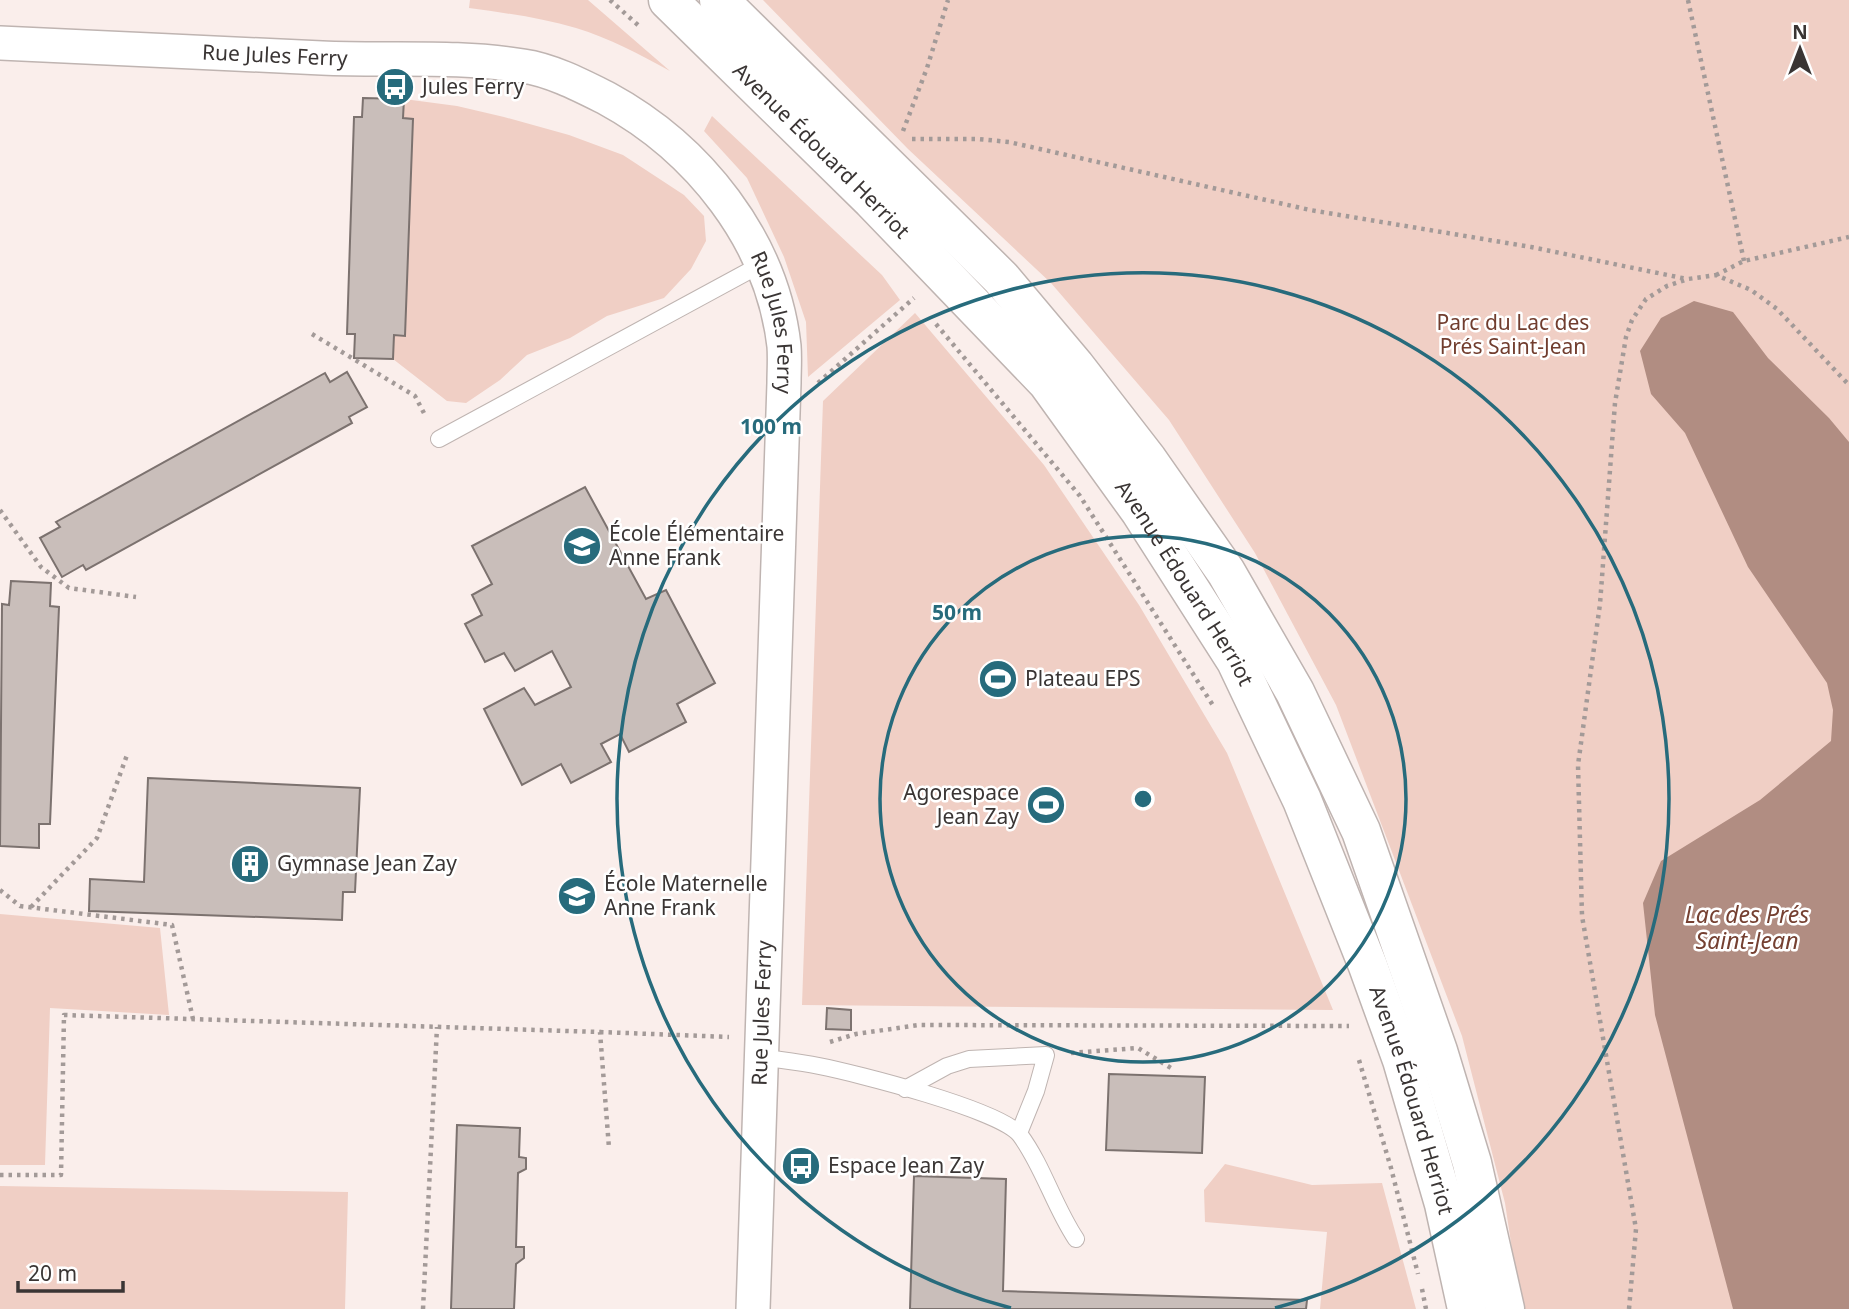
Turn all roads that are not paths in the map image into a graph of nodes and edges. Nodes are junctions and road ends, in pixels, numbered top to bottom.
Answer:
1 (668, 0) edge
2 (719, 0) edge
3 (0, 43) edge
4 (760, 265) junction
5 (439, 439) road end
6 (761, 1048) junction
7 (905, 1089) junction
8 (1019, 1133) junction
9 (1076, 1239) dead end
10 (753, 1309) edge
11 (1466, 1309) edge
12 (1505, 1309) edge

1 - 11 main road, Avenue Édouard Herriot
2 - 12 main road, Avenue Édouard Herriot
3 - 4 street, Rue Jules Ferry
4 - 5 lane
4 - 6 street, Rue Jules Ferry
6 - 7 lane
6 - 10 street, Rue Jules Ferry
7 - 8 lane
7 - 8 lane
8 - 9 lane

